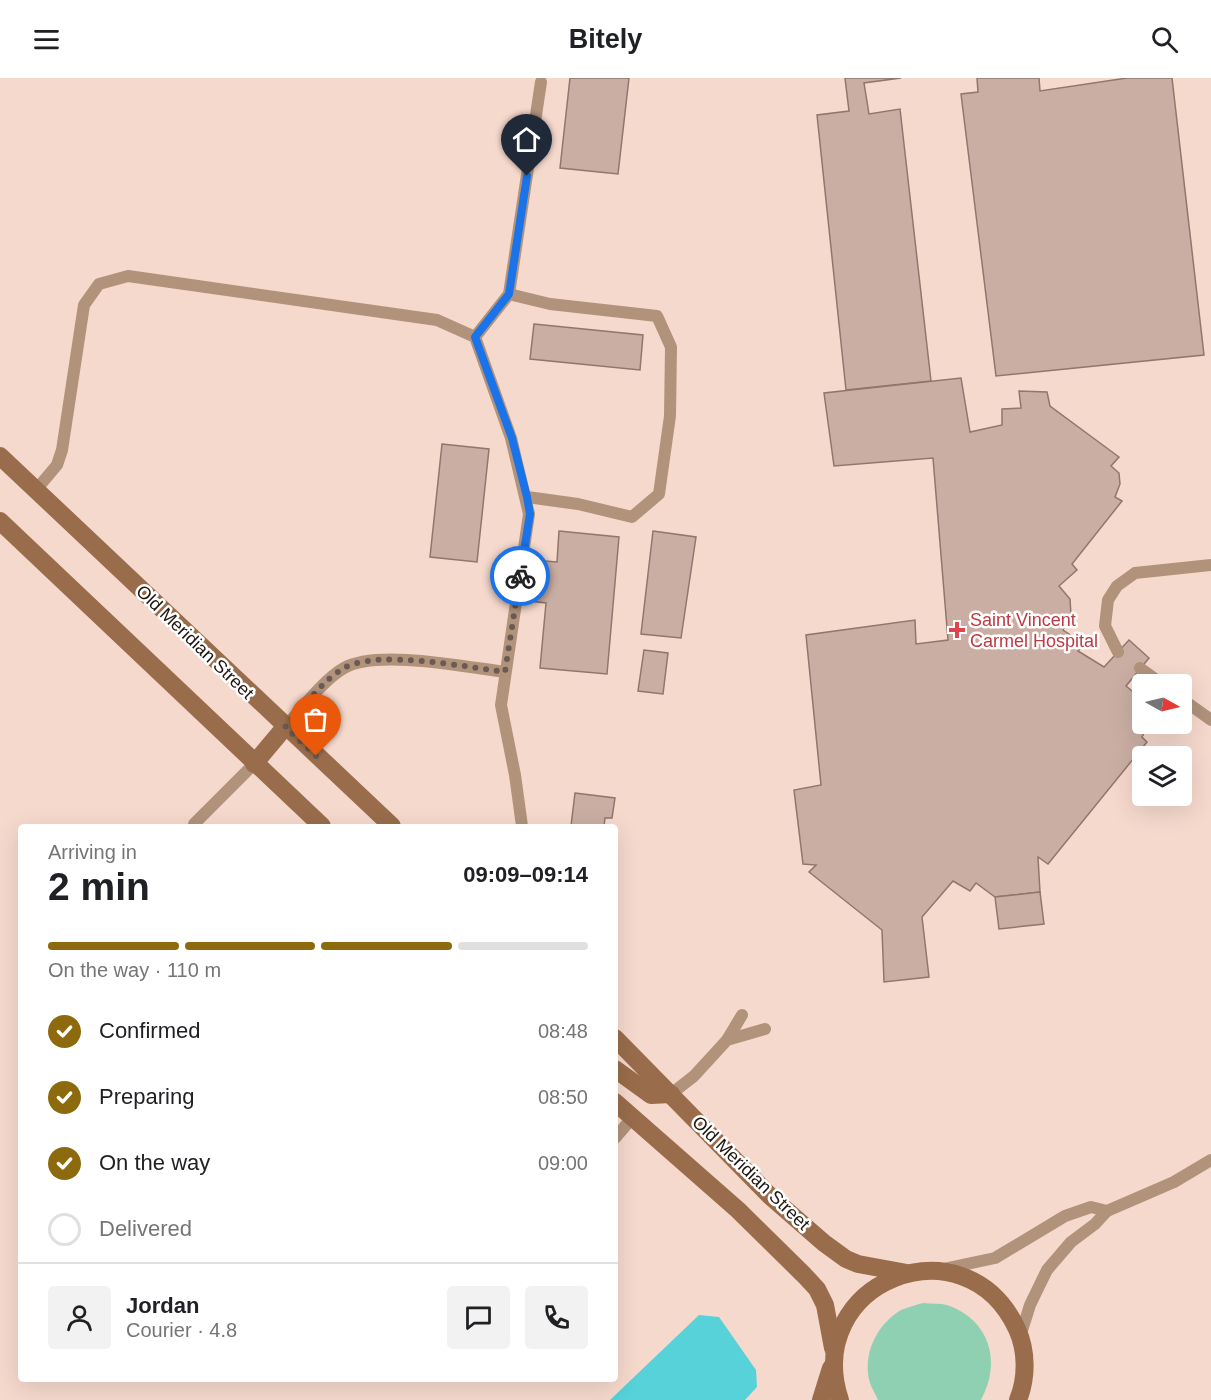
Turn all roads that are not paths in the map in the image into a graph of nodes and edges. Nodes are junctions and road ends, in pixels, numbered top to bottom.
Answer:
1 (541, 82) dead end
2 (509, 294) junction
3 (475, 337) junction
4 (0, 456) edge
5 (36, 490) junction
6 (527, 497) junction
7 (0, 521) edge
8 (1211, 565) edge
9 (1118, 652) dead end
10 (1140, 668) dead end
11 (505, 672) junction
12 (1148, 674) edge
13 (1192, 706) edge
14 (1211, 720) edge
15 (285, 727) junction
16 (254, 764) junction
17 (196, 824) edge
18 (320, 824) edge
19 (390, 824) edge
20 (522, 824) edge
21 (742, 1015) dead end
22 (765, 1029) dead end
23 (727, 1040) junction
24 (618, 1041) edge
25 (618, 1071) edge
26 (670, 1094) junction
27 (618, 1104) edge
28 (633, 1117) junction
29 (618, 1134) edge
30 (1211, 1160) edge
31 (1107, 1211) junction
32 (936, 1270) junction
33 (906, 1273) junction
34 (1020, 1337) junction
35 (834, 1357) junction
36 (1024, 1379) junction
37 (821, 1400) edge
38 (840, 1400) edge
39 (1018, 1400) edge
40 (1029, 1400) edge

1 - 2 lane
2 - 3 lane
2 - 6 lane
3 - 5 lane
3 - 6 lane
4 - 5 main road, Old Meridian Street
5 - 15 main road, Old Meridian Street
6 - 11 lane
7 - 16 main road
8 - 9 lane
10 - 12 lane
11 - 15 lane
11 - 20 lane
13 - 14 lane
15 - 16 main road
15 - 19 main road, Old Meridian Street
16 - 17 lane
16 - 18 main road
21 - 23 lane
22 - 23 lane
23 - 26 lane
24 - 26 main road, Old Meridian Street
25 - 26 main road
26 - 33 main road, Old Meridian Street
27 - 28 main road, Old Meridian Street
28 - 29 lane
28 - 35 main road, Old Meridian Street
30 - 31 lane
31 - 32 lane
31 - 34 lane
32 - 33 main road
32 - 34 main road
33 - 35 main road
34 - 36 main road
35 - 37 main road
35 - 38 main road, Old Meridian Street
36 - 39 main road
36 - 40 main road

